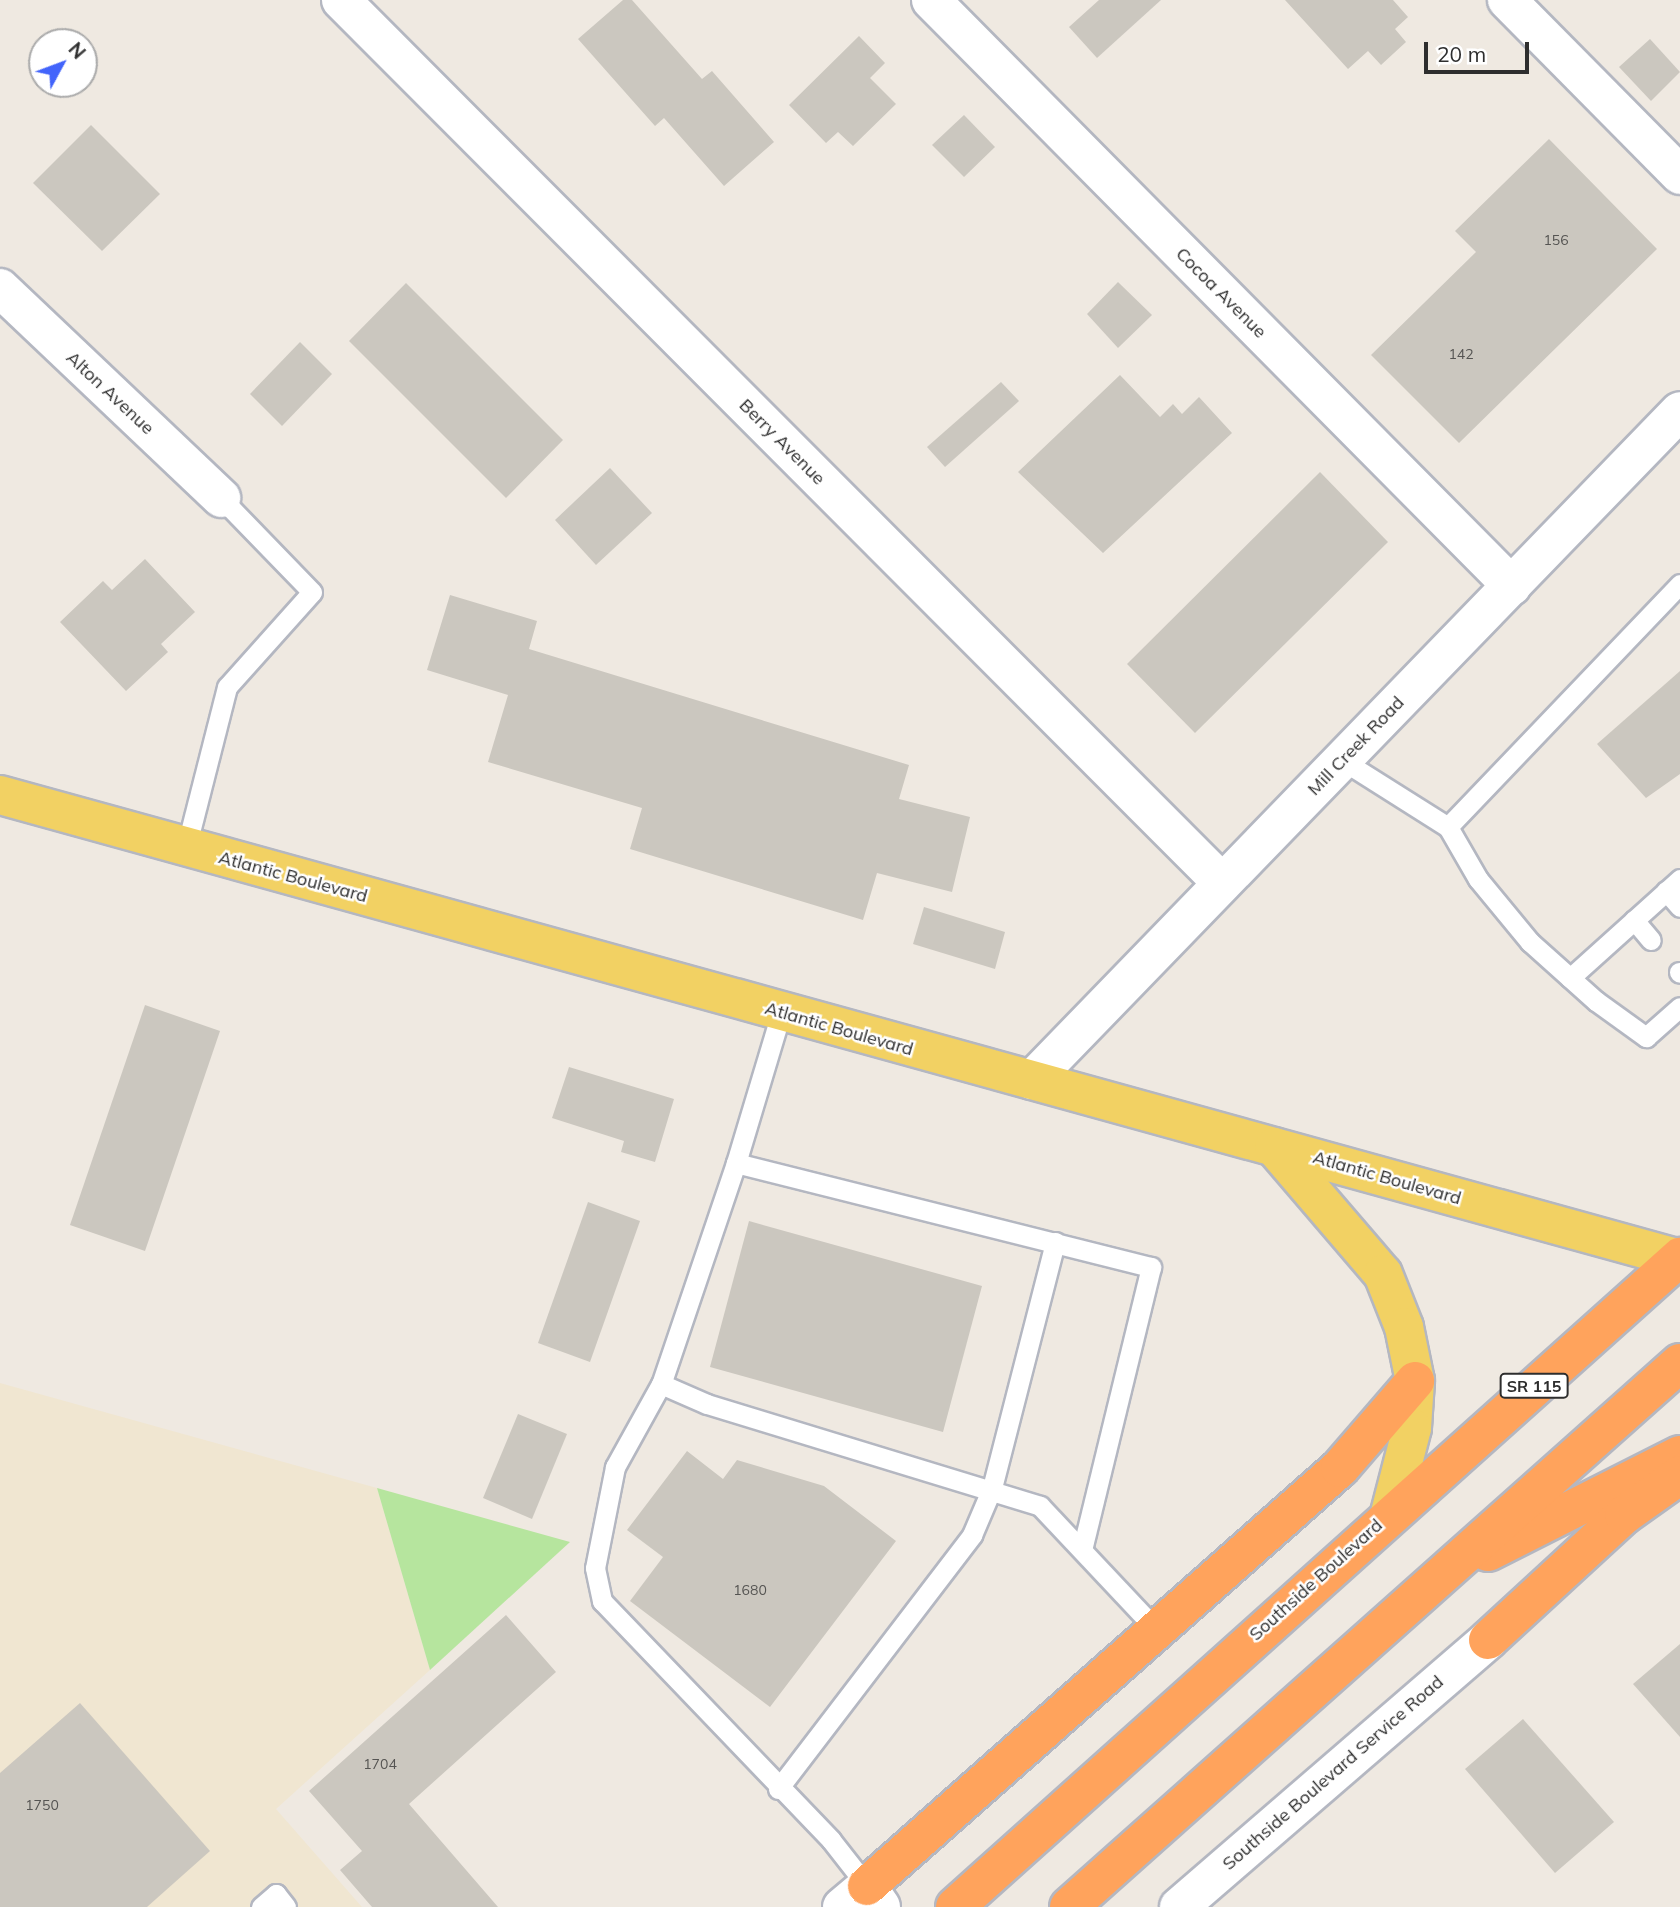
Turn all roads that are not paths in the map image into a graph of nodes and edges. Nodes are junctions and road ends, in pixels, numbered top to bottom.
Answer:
1 (341, 0) edge
2 (931, 0) edge
3 (1507, 0) edge
4 (1680, 175) edge
5 (0, 288) edge
6 (1680, 411) edge
7 (221, 498) joint
8 (1680, 584) edge
9 (1512, 586) junction
10 (1342, 760) junction
11 (0, 795) edge
12 (1448, 827) junction
13 (186, 848) junction
14 (1222, 883) junction
15 (1673, 885) edge
16 (1680, 908) edge
17 (1634, 920) junction
18 (1651, 940) dead end
19 (1570, 978) junction
20 (1680, 1007) edge
21 (780, 1013) junction
22 (1032, 1080) junction
23 (1274, 1147) junction
24 (736, 1163) junction
25 (1055, 1242) junction
26 (1680, 1258) edge
27 (1680, 1363) edge
28 (1415, 1381) junction
29 (661, 1384) junction
30 (1680, 1455) edge
31 (1680, 1475) edge
32 (992, 1488) junction
33 (1390, 1513) junction
34 (1083, 1546) junction
35 (1431, 1584) junction
36 (1156, 1629) junction
37 (1488, 1640) joint
38 (778, 1789) junction
39 (864, 1900) edge
40 (261, 1907) edge
41 (286, 1907) edge
42 (955, 1907) edge
43 (1069, 1907) edge
44 (1179, 1907) edge

1 - 14 street, Berry Avenue
2 - 9 street, Cocoa Avenue
3 - 4 street
5 - 7 street, Alton Avenue
6 - 9 street, Mill Creek Road
7 - 13 lane
8 - 12 lane
9 - 10 street, Mill Creek Road
10 - 12 lane
10 - 14 street, Mill Creek Road
11 - 13 main road, Atlantic Boulevard
12 - 19 lane
13 - 21 main road, Atlantic Boulevard
14 - 22 street, Mill Creek Road
15 - 16 lane
15 - 17 lane
17 - 18 lane
17 - 19 lane
19 - 20 lane
21 - 22 main road, Atlantic Boulevard
21 - 24 lane
22 - 23 main road, Atlantic Boulevard
23 - 26 main road, Atlantic Boulevard
23 - 28 main road
24 - 25 lane
24 - 29 lane
25 - 32 lane
25 - 34 lane
26 - 33 highway, Southside Boulevard / SR 115
27 - 35 highway
28 - 33 main road
28 - 36 highway
29 - 32 lane
29 - 38 lane
30 - 35 highway
31 - 37 highway
32 - 34 lane
32 - 38 lane
33 - 42 highway, Southside Boulevard
34 - 36 lane
35 - 43 highway
36 - 39 highway
37 - 44 street, Southside Boulevard Service Road
38 - 39 lane
40 - 41 lane

